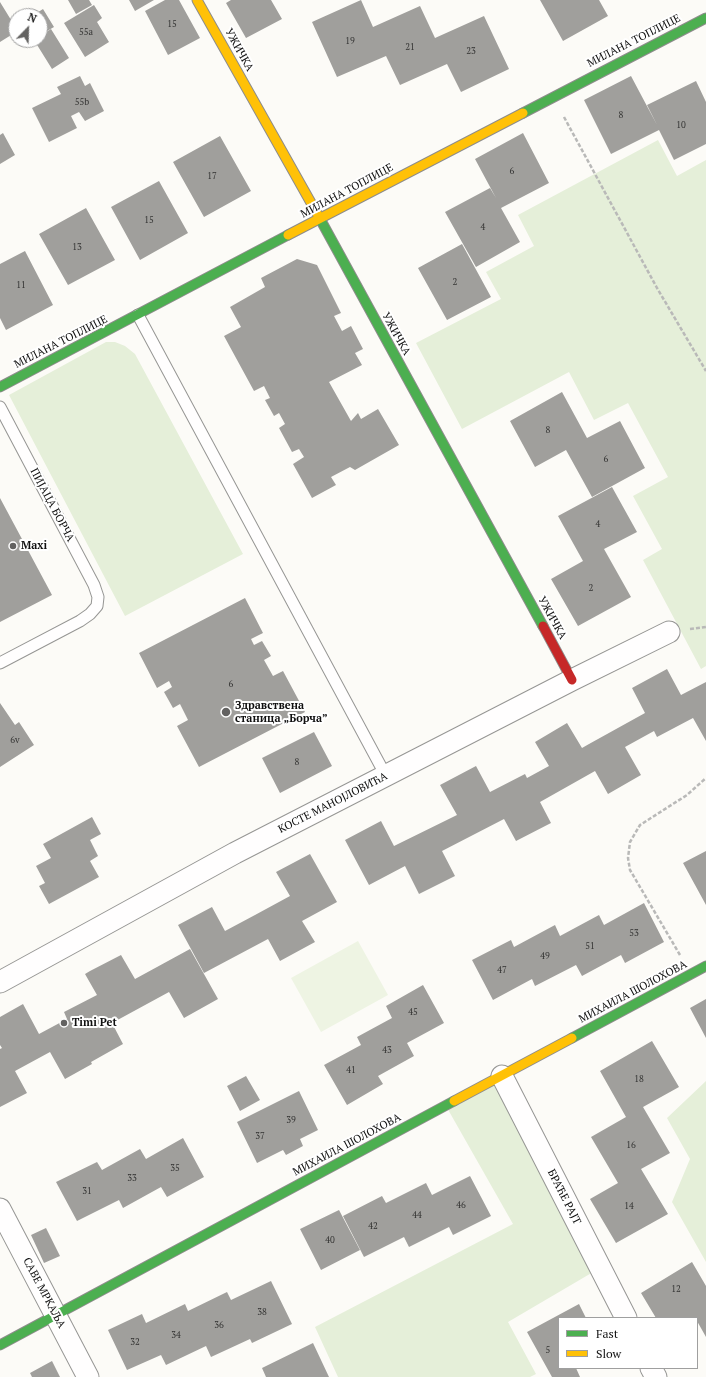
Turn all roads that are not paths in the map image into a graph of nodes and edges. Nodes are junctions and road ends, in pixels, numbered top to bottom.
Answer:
1 (197, 0) edge
2 (706, 18) edge
3 (320, 219) junction
4 (138, 315) junction
5 (0, 387) edge
6 (0, 407) edge
7 (669, 632) dead end
8 (0, 663) edge
9 (572, 680) junction
10 (386, 776) junction
11 (706, 966) edge
12 (0, 982) edge
13 (502, 1076) junction
14 (0, 1209) edge
15 (56, 1315) junction
16 (625, 1317) edge
17 (0, 1345) edge
18 (88, 1377) edge

1 - 3 street, УЖИЧКА
2 - 3 street, МИЛАНА ТОПЛИЦЕ
3 - 4 street, МИЛАНА ТОПЛИЦЕ
3 - 9 street, УЖИЧКА
4 - 5 street, МИЛАНА ТОПЛИЦЕ
4 - 10 lane
6 - 8 lane, ПИЈАЦА БОРЧА
7 - 9 street, КОСТЕ МАНОЈЛОВИЋА
9 - 10 street, КОСТЕ МАНОЈЛОВИЋА
10 - 12 street, КОСТЕ МАНОЈЛОВИЋА
11 - 13 street, МИХАИЛА ШОЛОХОВА
13 - 15 street, МИХАИЛА ШОЛОХОВА
13 - 16 street, БРАЋЕ РАЈТ
14 - 15 street, САВЕ МРКАЉА
15 - 17 street, МИХАИЛА ШОЛОХОВА
15 - 18 street, САВЕ МРКАЉА

